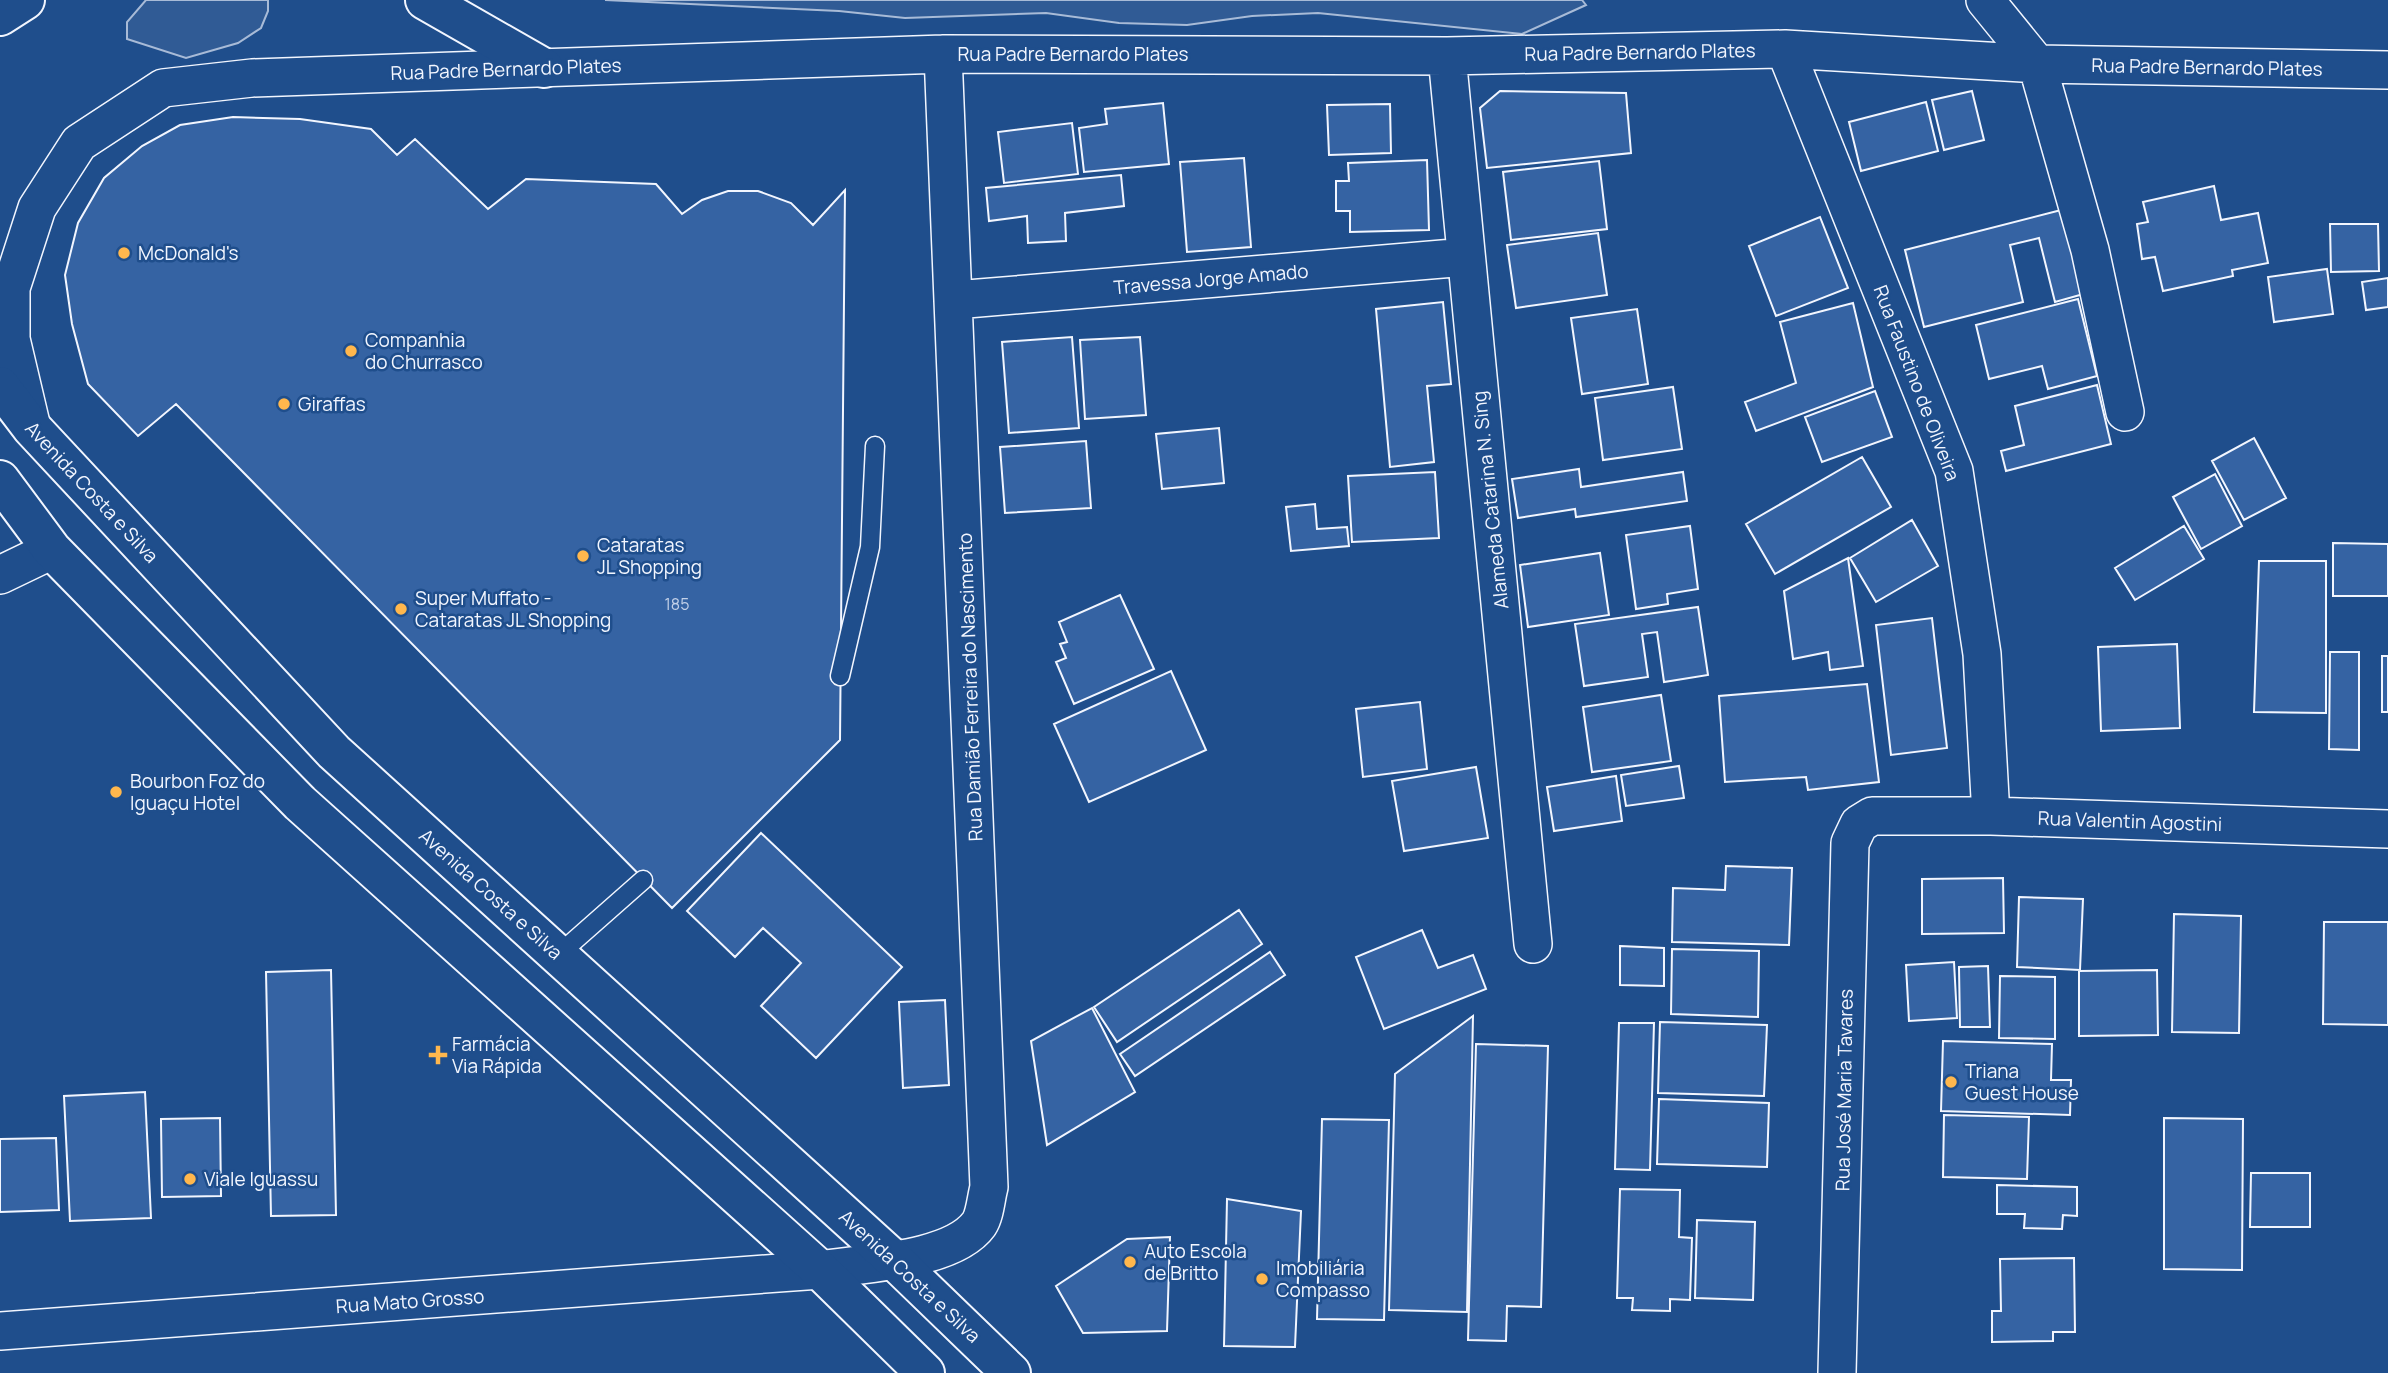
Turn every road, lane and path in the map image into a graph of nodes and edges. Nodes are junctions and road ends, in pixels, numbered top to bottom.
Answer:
1 (26, 0) edge
2 (425, 0) edge
3 (1985, 0) edge
4 (0, 16) edge
5 (1784, 49) junction
6 (943, 54) junction
7 (1447, 55) junction
8 (2037, 64) junction
9 (544, 68) junction
10 (2388, 70) edge
11 (1466, 257) junction
12 (955, 300) junction
13 (0, 386) edge
14 (2125, 412) dead end
15 (32, 428) junction
16 (875, 446) dead end
17 (0, 480) edge
18 (52, 550) junction
19 (0, 575) edge
20 (840, 676) dead end
21 (1872, 816) joint
22 (1991, 816) junction
23 (2388, 829) edge
24 (643, 880) dead end
25 (1533, 944) dead end
26 (558, 955) junction
27 (893, 1259) junction
28 (820, 1270) junction
29 (0, 1331) edge
30 (925, 1373) edge
31 (1011, 1373) edge
32 (1837, 1373) edge

1 - 4 main road
2 - 9 main road
3 - 8 street
5 - 7 street, Rua Padre Bernardo Plates
5 - 8 street, Rua Padre Bernardo Plates
5 - 22 street, Rua Faustino de Oliveira
6 - 7 street, Rua Padre Bernardo Plates
6 - 9 street, Rua Padre Bernardo Plates
6 - 12 street, Rua Damião Ferreira do Nascimento
7 - 11 street, Alameda Catarina N. Sing
8 - 10 street, Rua Padre Bernardo Plates
8 - 14 street
9 - 15 street, Rua Padre Bernardo Plates
11 - 12 street, Travessa Jorge Amado
11 - 25 street, Alameda Catarina N. Sing
12 - 27 street, Rua Damião Ferreira do Nascimento
13 - 15 main road, Avenida Costa e Silva
15 - 26 main road, Avenida Costa e Silva
16 - 20 lane
17 - 18 main road
18 - 19 street
18 - 28 main road
21 - 22 street, Rua Valentin Agostini
21 - 32 street, Rua José Maria Tavares
22 - 23 street, Rua Valentin Agostini
24 - 26 lane
26 - 27 main road, Avenida Costa e Silva
27 - 28 street, Rua Damião Ferreira do Nascimento
27 - 31 main road, Avenida Costa e Silva
28 - 29 street, Rua Mato Grosso
28 - 30 main road

